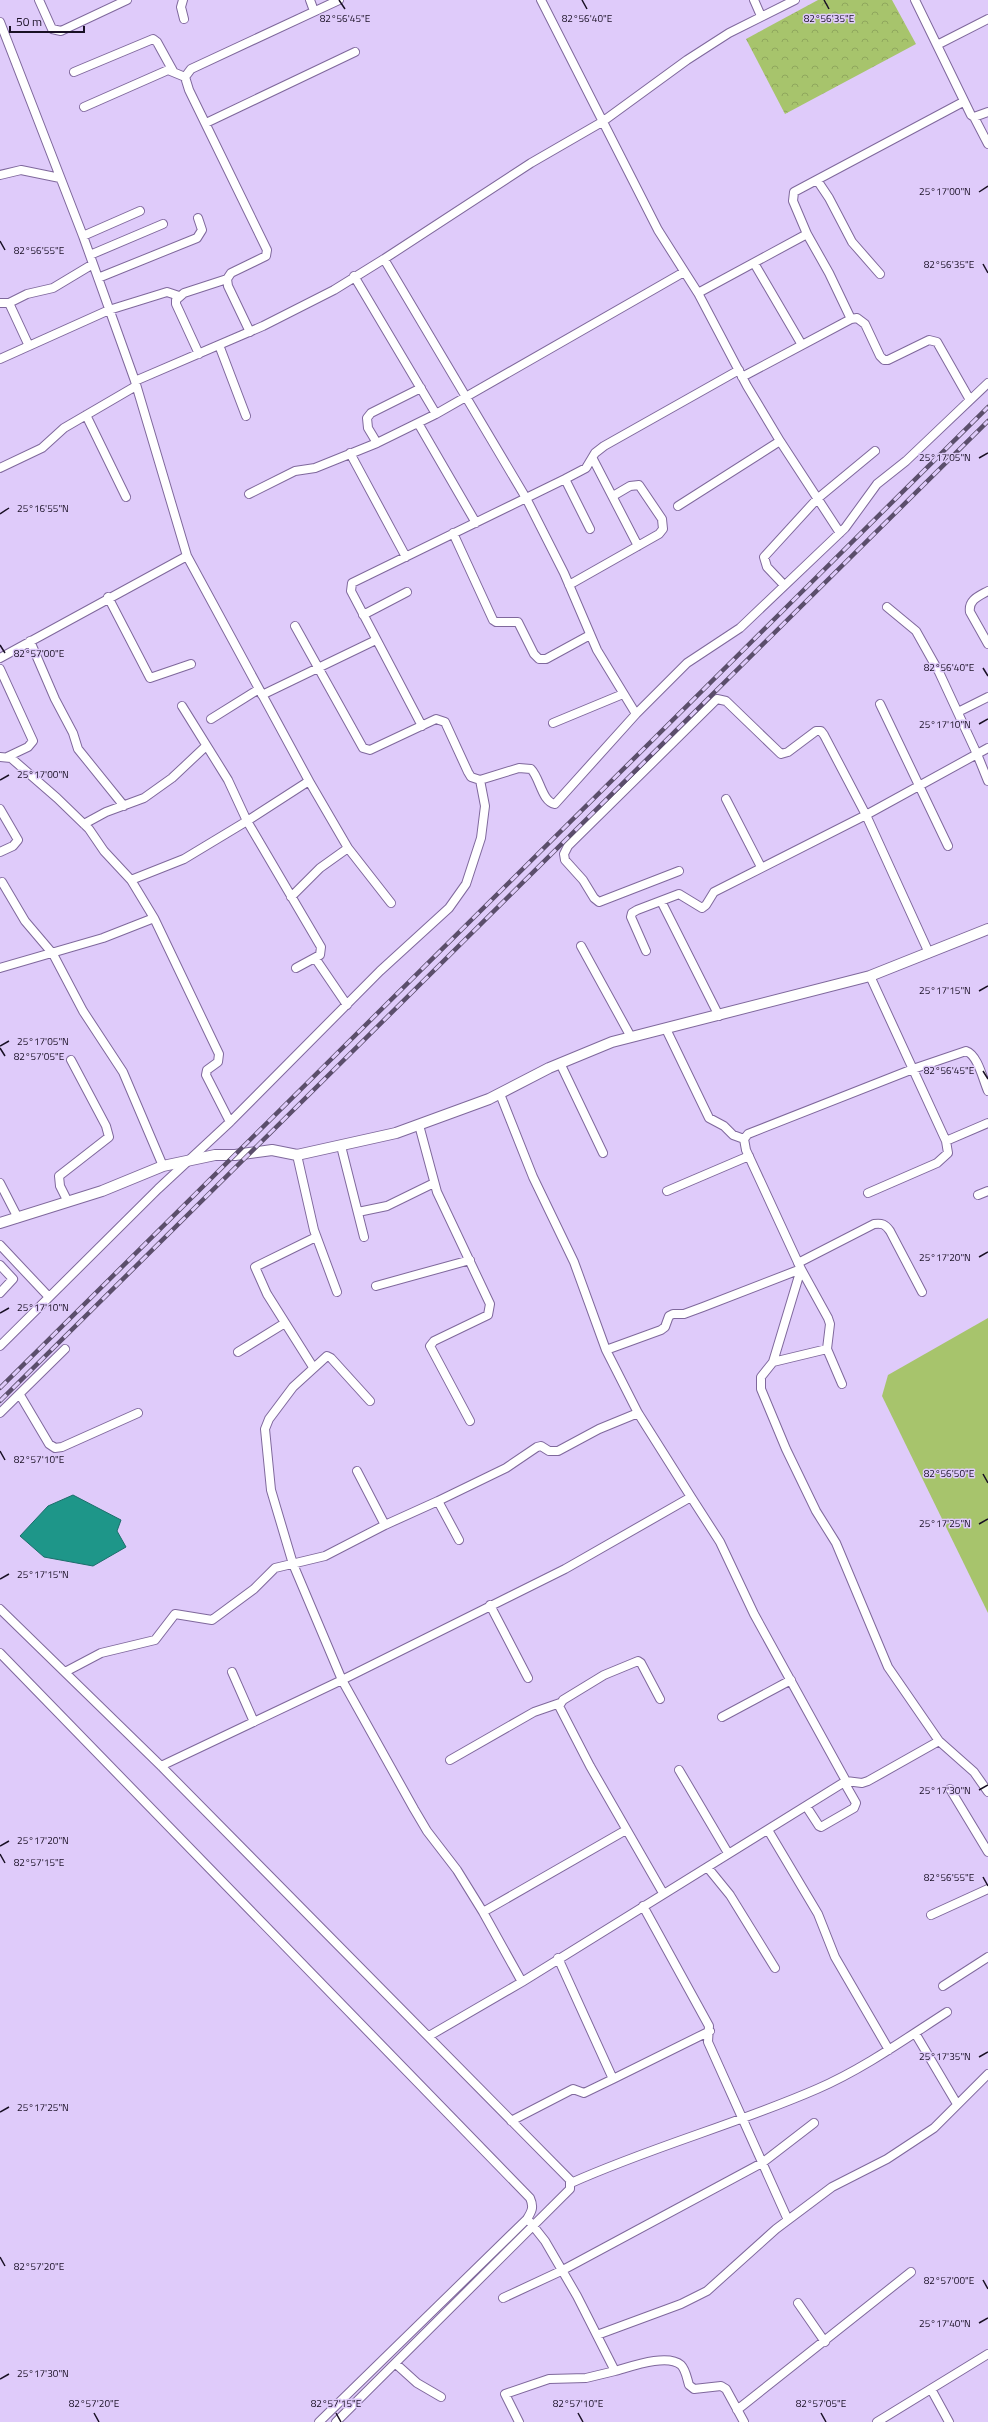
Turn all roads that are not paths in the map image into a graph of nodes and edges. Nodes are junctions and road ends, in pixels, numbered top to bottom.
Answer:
1 (39, 0) edge
2 (127, 0) edge
3 (183, 0) edge
4 (310, 0) edge
5 (339, 0) edge
6 (541, 0) edge
7 (754, 0) edge
8 (795, 0) edge
9 (916, 0) edge
10 (314, 11) junction
11 (761, 16) junction
12 (184, 19) dead end
13 (988, 19) edge
14 (0, 22) edge
15 (937, 45) junction
16 (355, 52) dead end
17 (173, 71) junction
18 (74, 72) dead end
19 (185, 78) junction
20 (964, 102) junction
21 (84, 108) dead end
22 (988, 112) edge
23 (974, 117) junction
24 (602, 122) junction
25 (206, 123) junction
26 (988, 144) edge
27 (0, 175) edge
28 (60, 178) junction
29 (817, 180) junction
30 (140, 211) dead end
31 (198, 218) dead end
32 (163, 224) dead end
33 (807, 234) junction
34 (83, 236) junction
35 (90, 255) junction
36 (384, 259) junction
37 (754, 263) junction
38 (93, 264) junction
39 (684, 272) junction
40 (880, 274) dead end
41 (354, 276) junction
42 (98, 278) junction
43 (227, 279) junction
44 (698, 293) junction
45 (179, 296) junction
46 (0, 303) edge
47 (9, 303) junction
48 (109, 310) junction
49 (851, 319) junction
50 (250, 332) junction
51 (219, 345) junction
52 (802, 345) junction
53 (29, 346) junction
54 (200, 354) junction
55 (0, 360) edge
56 (740, 374) junction
57 (136, 383) junction
58 (988, 383) edge
59 (421, 388) junction
60 (465, 398) junction
61 (970, 400) junction
62 (436, 414) junction
63 (86, 415) junction
64 (246, 416) dead end
65 (418, 423) junction
66 (780, 441) junction
67 (377, 443) junction
68 (875, 451) dead end
69 (350, 453) junction
70 (593, 460) junction
71 (0, 468) edge
72 (565, 479) junction
73 (249, 494) dead end
74 (613, 496) junction
75 (126, 497) dead end
76 (526, 498) junction
77 (817, 499) junction
78 (678, 506) dead end
79 (476, 523) junction
80 (590, 529) dead end
81 (453, 533) junction
82 (840, 533) junction
83 (638, 546) junction
84 (187, 556) junction
85 (406, 557) junction
86 (569, 585) junction
87 (784, 585) junction
88 (988, 591) edge
89 (407, 592) dead end
90 (108, 597) junction
91 (887, 607) dead end
92 (363, 615) junction
93 (295, 626) dead end
94 (590, 634) junction
95 (376, 640) junction
96 (30, 641) junction
97 (988, 644) edge
98 (0, 658) edge
99 (191, 664) dead end
100 (319, 666) junction
101 (0, 669) edge
102 (260, 692) junction
103 (623, 694) junction
104 (988, 697) edge
105 (880, 704) dead end
106 (182, 706) dead end
107 (958, 712) junction
108 (636, 714) junction
109 (211, 719) dead end
110 (553, 722) dead end
111 (422, 726) junction
112 (205, 747) junction
113 (988, 748) edge
114 (977, 754) junction
115 (4, 757) edge
116 (480, 780) junction
117 (309, 781) junction
118 (988, 781) edge
119 (920, 785) junction
120 (726, 799) dead end
121 (124, 806) junction
122 (0, 810) edge
123 (866, 815) junction
124 (247, 821) junction
125 (84, 824) junction
126 (948, 846) dead end
127 (348, 848) junction
128 (0, 852) edge
129 (761, 867) junction
130 (679, 871) dead end
131 (131, 880) junction
132 (2, 882) dead end
133 (291, 897) junction
134 (661, 901) junction
135 (391, 903) dead end
136 (154, 918) junction
137 (988, 929) edge
138 (581, 946) dead end
139 (646, 951) dead end
140 (930, 953) junction
141 (53, 954) junction
142 (315, 958) junction
143 (0, 968) edge
144 (296, 968) dead end
145 (870, 976) junction
146 (346, 1005) junction
147 (719, 1016) junction
148 (666, 1029) junction
149 (631, 1038) junction
150 (72, 1060) dead end
151 (560, 1063) junction
152 (913, 1069) junction
153 (988, 1091) edge
154 (500, 1094) junction
155 (230, 1122) junction
156 (988, 1122) edge
157 (418, 1125) junction
158 (744, 1139) junction
159 (946, 1142) junction
160 (341, 1146) junction
161 (603, 1153) dead end
162 (297, 1155) junction
163 (749, 1156) junction
164 (188, 1161) junction
165 (163, 1166) junction
166 (0, 1183) edge
167 (434, 1183) junction
168 (667, 1191) dead end
169 (988, 1191) edge
170 (868, 1193) dead end
171 (978, 1195) dead end
172 (68, 1202) junction
173 (358, 1212) junction
174 (18, 1218) junction
175 (0, 1223) edge
176 (316, 1236) junction
177 (364, 1236) dead end
178 (0, 1245) edge
179 (470, 1260) junction
180 (0, 1265) edge
181 (800, 1266) junction
182 (376, 1286) dead end
183 (337, 1292) dead end
184 (922, 1292) dead end
185 (0, 1293) edge
186 (49, 1297) junction
187 (285, 1323) junction
188 (0, 1346) edge
189 (66, 1349) dead end
190 (606, 1350) junction
191 (827, 1350) junction
192 (238, 1352) dead end
193 (773, 1362) junction
194 (313, 1367) junction
195 (842, 1384) dead end
196 (20, 1395) junction
197 (370, 1401) dead end
198 (0, 1413) edge
199 (138, 1413) dead end
200 (638, 1413) junction
201 (470, 1421) dead end
202 (357, 1471) dead end
203 (691, 1497) junction
204 (438, 1502) junction
205 (385, 1525) junction
206 (459, 1540) dead end
207 (293, 1564) junction
208 (490, 1605) junction
209 (0, 1609) edge
210 (0, 1654) edge
211 (65, 1672) junction
212 (232, 1672) dead end
213 (528, 1678) dead end
214 (342, 1680) junction
215 (791, 1680) junction
216 (660, 1699) dead end
217 (560, 1703) junction
218 (722, 1717) dead end
219 (254, 1722) junction
220 (939, 1741) junction
221 (450, 1760) dead end
222 (161, 1766) junction
223 (679, 1770) dead end
224 (845, 1781) junction
225 (950, 1789) dead end
226 (988, 1792) edge
227 (806, 1806) junction
228 (626, 1830) junction
229 (768, 1830) junction
230 (988, 1852) edge
231 (728, 1853) junction
232 (708, 1868) junction
233 (988, 1889) edge
234 (663, 1893) junction
235 (644, 1906) junction
236 (483, 1912) junction
237 (931, 1915) dead end
238 (988, 1957) edge
239 (558, 1958) junction
240 (775, 1968) dead end
241 (522, 1982) junction
242 (943, 1986) dead end
243 (947, 2012) dead end
244 (710, 2032) junction
245 (915, 2033) junction
246 (428, 2036) junction
247 (889, 2050) junction
248 (988, 2074) edge
249 (613, 2079) junction
250 (957, 2104) junction
251 (742, 2118) junction
252 (511, 2121) junction
253 (814, 2123) dead end
254 (762, 2164) junction
255 (571, 2183) junction
256 (527, 2219) junction
257 (788, 2220) junction
258 (534, 2226) junction
259 (561, 2271) junction
260 (911, 2272) dead end
261 (503, 2298) dead end
262 (798, 2304) dead end
263 (597, 2335) junction
264 (825, 2342) junction
265 (988, 2354) edge
266 (396, 2364) junction
267 (615, 2371) junction
268 (930, 2389) junction
269 (441, 2397) dead end
270 (737, 2410) junction
271 (319, 2422) edge
272 (336, 2422) edge
273 (519, 2422) edge
274 (744, 2422) edge
275 (877, 2422) edge
276 (949, 2422) edge

1 - 2 street
3 - 12 street
4 - 10 street
5 - 10 street
6 - 24 street
7 - 11 street
8 - 11 street
9 - 15 street
10 - 19 street
11 - 24 street
13 - 15 street
14 - 28 street
15 - 20 street
16 - 25 street
17 - 18 street
17 - 19 street
17 - 21 street
19 - 25 street
20 - 23 street
20 - 29 street
22 - 23 street
23 - 26 street
24 - 36 street
24 - 39 street
25 - 43 street
27 - 28 street
28 - 34 street
29 - 33 street
29 - 40 street
30 - 34 street
31 - 42 street
32 - 35 street
33 - 37 street
33 - 49 street
34 - 35 street
35 - 38 street
36 - 41 street
36 - 60 street
37 - 44 street
37 - 52 street
38 - 42 street
38 - 47 street
39 - 44 street
39 - 60 street
41 - 50 street
41 - 59 street
42 - 48 street
43 - 45 street
43 - 50 street
44 - 56 street
45 - 48 street
45 - 54 street
46 - 47 street
47 - 53 street
48 - 53 street
48 - 57 street
49 - 52 street
49 - 61 street
50 - 51 street
51 - 54 street
51 - 64 street
52 - 56 street
53 - 55 street
54 - 57 street
56 - 66 street
56 - 70 street
57 - 63 street
57 - 84 street
58 - 61 street
59 - 62 street
59 - 67 street
60 - 62 street
60 - 76 street
61 - 82 street
62 - 65 street
63 - 71 street
63 - 75 street
65 - 67 street
65 - 79 street
66 - 77 street
66 - 78 street
67 - 69 street
68 - 77 street
69 - 73 street
69 - 85 street
70 - 72 street
70 - 74 street
72 - 76 street
72 - 80 street
74 - 83 street
74 - 83 street
76 - 79 street
76 - 86 street
77 - 82 street
77 - 87 street
79 - 81 street
81 - 85 street
81 - 94 street
82 - 87 street
83 - 86 street
84 - 90 street
84 - 102 street
85 - 92 street
86 - 94 street
87 - 108 street
88 - 97 street
89 - 92 street
90 - 96 street
90 - 99 street
91 - 107 street
92 - 95 street
93 - 100 street
94 - 103 street
95 - 100 street
95 - 111 street
96 - 98 street
96 - 121 street
100 - 102 street
100 - 111 street
101 - 115 street
102 - 109 street
102 - 117 street
103 - 108 street
103 - 110 street
104 - 107 street
105 - 119 street
106 - 112 street
107 - 114 street
108 - 116 street
111 - 116 street
112 - 121 street
112 - 124 street
113 - 114 street
114 - 118 street
114 - 119 street
115 - 125 street
116 - 146 street
117 - 124 street
117 - 127 street
119 - 123 street
119 - 126 street
120 - 129 street
121 - 125 street
122 - 128 street
123 - 129 street
123 - 130 street
123 - 140 street
124 - 131 street
124 - 133 street
125 - 131 street
127 - 133 street
127 - 135 street
129 - 134 street
131 - 136 street
132 - 141 street
133 - 142 street
134 - 139 street
134 - 147 street
136 - 141 street
136 - 155 street
137 - 140 street
138 - 149 street
140 - 145 street
141 - 143 street
141 - 165 street
142 - 144 street
142 - 146 street
145 - 147 street
145 - 152 street
146 - 155 street
147 - 148 street
148 - 149 street
148 - 158 street
149 - 151 street
150 - 172 street
151 - 154 street
151 - 161 street
152 - 153 street
152 - 158 street
152 - 159 street
154 - 157 street
154 - 190 street
155 - 164 street
156 - 159 street
157 - 160 street
157 - 167 street
158 - 163 street
159 - 170 street
160 - 162 street
160 - 173 street
162 - 164 street
162 - 176 street
163 - 168 street
163 - 181 street
164 - 165 street
164 - 186 street
165 - 172 street
166 - 174 street
167 - 173 street
167 - 179 street
169 - 171 street
172 - 174 street
173 - 177 street
174 - 175 street
176 - 183 street
176 - 187 street
178 - 186 street
179 - 182 street
179 - 201 street
180 - 185 street
181 - 184 street
181 - 190 street
181 - 191 street
181 - 193 street
186 - 188 street
187 - 192 street
187 - 194 street
189 - 196 street
190 - 200 street
191 - 193 street
191 - 195 street
193 - 220 street
194 - 197 street
194 - 207 street
196 - 198 street
196 - 199 street
200 - 203 street
200 - 204 street
202 - 205 street
203 - 208 street
203 - 215 street
204 - 205 street
204 - 206 street
205 - 207 street
207 - 211 street
207 - 214 street
208 - 213 street
208 - 214 street
209 - 211 street
210 - 256 street
211 - 222 street
212 - 219 street
214 - 219 street
214 - 236 street
215 - 218 street
215 - 224 street
216 - 217 street
217 - 221 street
217 - 228 street
219 - 222 street
220 - 224 street
220 - 226 street
222 - 246 street
223 - 231 street
224 - 227 street
224 - 227 street
225 - 230 street
227 - 229 street
228 - 234 street
228 - 236 street
229 - 231 street
229 - 247 street
231 - 232 street
232 - 234 street
232 - 240 street
233 - 237 street
234 - 235 street
235 - 239 street
235 - 244 street
236 - 241 street
238 - 242 street
239 - 241 street
239 - 249 street
241 - 246 street
243 - 245 street
244 - 249 street
244 - 251 street
245 - 247 street
245 - 250 street
246 - 252 street
247 - 251 street
248 - 250 street
249 - 252 street
250 - 257 street
251 - 254 street
251 - 255 street
252 - 255 street
253 - 254 street
254 - 257 street
254 - 259 street
255 - 258 street
256 - 258 street
256 - 271 street
257 - 263 street
258 - 259 street
258 - 266 street
259 - 261 street
259 - 263 street
260 - 264 street
262 - 264 street
263 - 267 street
264 - 270 street
265 - 268 street
266 - 269 street
266 - 272 street
267 - 270 street
267 - 273 street
268 - 275 street
268 - 276 street
270 - 274 street

